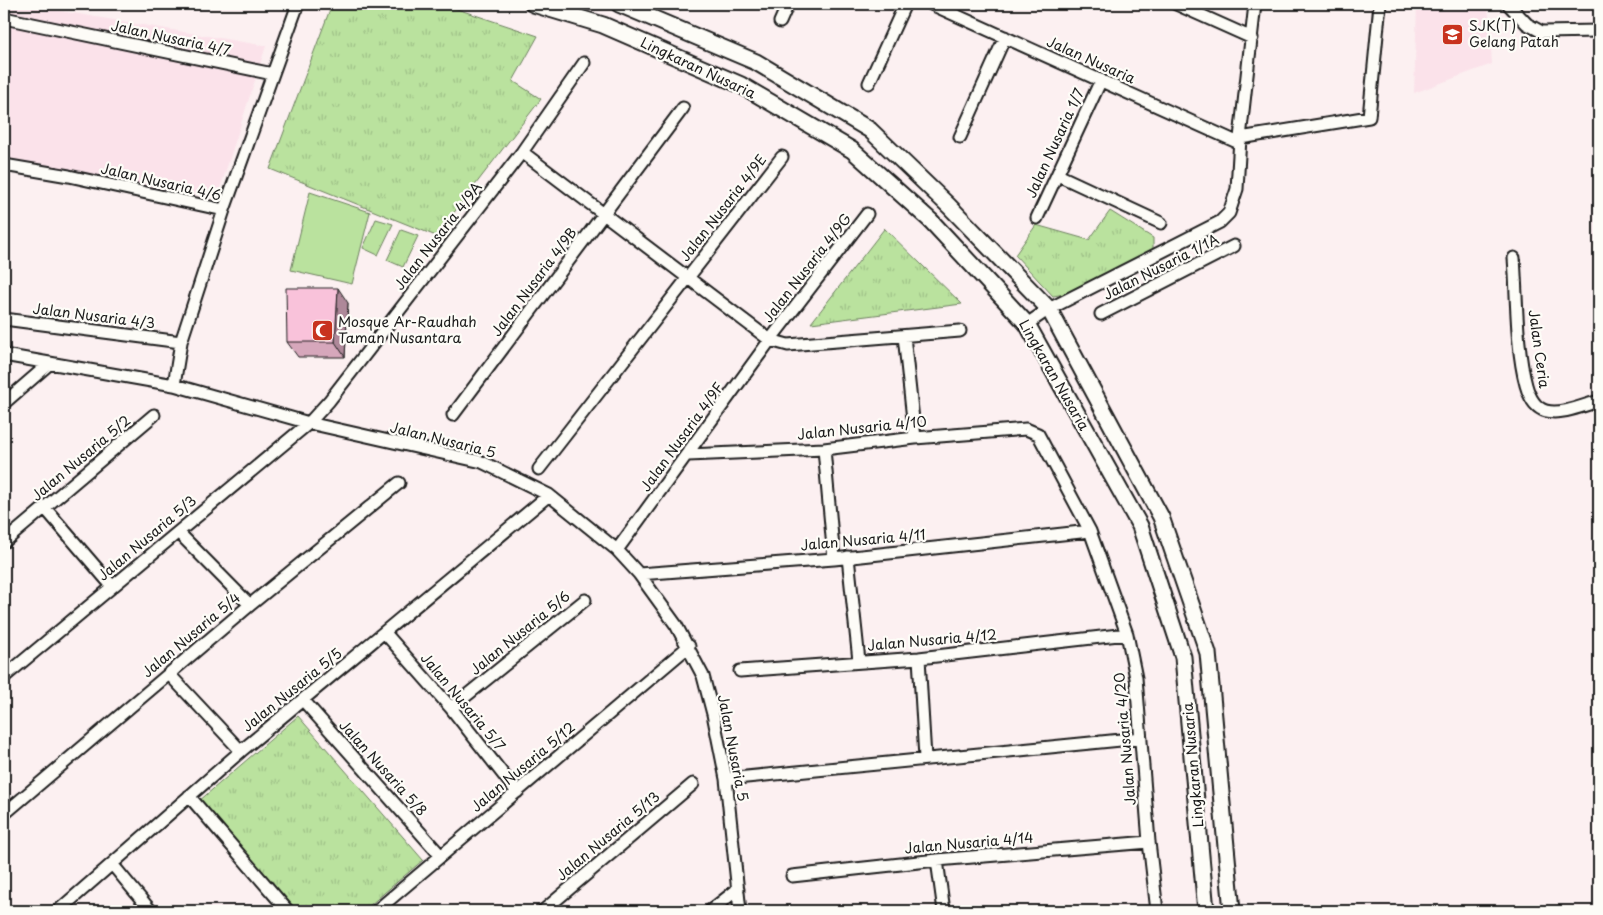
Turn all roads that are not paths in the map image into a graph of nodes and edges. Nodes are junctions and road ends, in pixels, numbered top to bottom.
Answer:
1 (298, 4) edge
2 (534, 4) edge
3 (619, 4) edge
4 (788, 4) edge
5 (905, 4) edge
6 (931, 4) edge
7 (1176, 4) edge
8 (1255, 4) edge
9 (1380, 4) edge
10 (1508, 4) edge
11 (4, 18) edge
12 (780, 22) dead end
13 (1599, 31) edge
14 (1005, 37) junction
15 (1252, 38) junction
16 (584, 63) dead end
17 (273, 74) junction
18 (1101, 80) junction
19 (869, 83) dead end
20 (683, 108) dead end
21 (960, 137) dead end
22 (1240, 140) junction
23 (522, 152) junction
24 (782, 157) dead end
25 (4, 165) edge
26 (1058, 176) junction
27 (224, 210) junction
28 (604, 214) junction
29 (868, 214) dead end
30 (1036, 218) dead end
31 (1161, 223) dead end
32 (1234, 246) dead end
33 (1514, 258) dead end
34 (687, 277) junction
35 (1048, 309) junction
36 (1101, 314) dead end
37 (4, 319) edge
38 (1027, 324) junction
39 (960, 331) dead end
40 (904, 336) junction
41 (770, 340) junction
42 (181, 342) junction
43 (4, 355) edge
44 (49, 364) junction
45 (174, 385) junction
46 (1599, 402) edge
47 (4, 403) edge
48 (154, 415) dead end
49 (453, 415) dead end
50 (308, 423) junction
51 (1038, 434) joint
52 (915, 438) junction
53 (824, 449) junction
54 (688, 455) junction
55 (539, 469) dead end
56 (399, 483) dead end
57 (549, 495) junction
58 (45, 508) junction
59 (178, 532) junction
60 (1090, 532) junction
61 (4, 542) edge
62 (617, 550) junction
63 (848, 557) junction
64 (834, 559) junction
65 (639, 574) junction
66 (112, 586) junction
67 (585, 600) dead end
68 (250, 605) junction
69 (385, 633) junction
70 (1127, 634) junction
71 (689, 646) junction
72 (919, 658) junction
73 (859, 661) junction
74 (740, 671) dead end
75 (169, 674) junction
76 (4, 677) edge
77 (302, 700) junction
78 (451, 708) junction
79 (1141, 738) junction
80 (241, 751) junction
81 (925, 758) junction
82 (726, 779) junction
83 (693, 784) dead end
84 (516, 792) junction
85 (189, 796) junction
86 (4, 814) edge
87 (1149, 842) junction
88 (441, 856) junction
89 (937, 860) junction
90 (112, 864) junction
91 (792, 876) dead end
92 (738, 889) junction
93 (382, 909) edge
94 (58, 911) edge
95 (151, 911) edge
96 (288, 911) edge
97 (543, 911) edge
98 (710, 911) edge
99 (740, 911) edge
100 (944, 911) edge
101 (1157, 911) edge
102 (1206, 911) edge
103 (1232, 911) edge

1 - 17 street
2 - 38 main road, Lingkaran Nusaria
3 - 35 main road, Lingkaran Nusaria
4 - 12 street
5 - 19 street
6 - 14 street, Jalan Nusaria
7 - 15 street
8 - 15 street
9 - 22 street
10 - 13 street
11 - 17 street, Jalan Nusaria 4/7
14 - 18 street, Jalan Nusaria
14 - 21 street
15 - 22 street
16 - 23 street, Jalan Nusaria 4/9A
17 - 27 street
18 - 22 street, Jalan Nusaria
18 - 26 street, Jalan Nusaria 1/7
20 - 28 street, Jalan Nusaria 4/9B
22 - 35 street
23 - 28 street
23 - 50 street, Jalan Nusaria 4/9A
24 - 34 street, Jalan Nusaria 4/9E
25 - 27 street, Jalan Nusaria 4/6
26 - 30 street, Jalan Nusaria 1/7
26 - 31 street
27 - 42 street, Jalan Nusaria 4/6
28 - 34 street
28 - 49 street, Jalan Nusaria 4/9B
29 - 41 street, Jalan Nusaria 4/9G
32 - 36 street, Jalan Nusaria 1/1A
33 - 46 street, Jalan Ceria
34 - 41 street
34 - 55 street, Jalan Nusaria 4/9E
35 - 38 street
35 - 103 main road, Lingkaran Nusaria
37 - 42 street, Jalan Nusaria 4/3
38 - 102 main road, Lingkaran Nusaria
39 - 40 street
40 - 41 street
40 - 52 street
41 - 54 street, Jalan Nusaria 4/9F
42 - 45 street, Jalan Nusaria 4/6
43 - 44 street, Jalan Nusaria 5
44 - 45 street, Jalan Nusaria 5
44 - 47 street
45 - 50 street, Jalan Nusaria 5
48 - 58 street, Jalan Nusaria 5/2
50 - 57 street, Jalan Nusaria 5
50 - 59 street, Jalan Nusaria 5/3
51 - 52 street, Jalan Nusaria 4/10
51 - 60 street, Jalan Nusaria 4/20
52 - 53 street, Jalan Nusaria 4/10
53 - 54 street, Jalan Nusaria 4/10
53 - 64 street
54 - 62 street, Jalan Nusaria 4/9F
56 - 68 street, Jalan Nusaria 5/4
57 - 62 street, Jalan Nusaria 5
57 - 69 street, Jalan Nusaria 5/5
58 - 61 street, Jalan Nusaria 5/2
58 - 66 street
59 - 66 street, Jalan Nusaria 5/3
59 - 68 street
60 - 63 street, Jalan Nusaria 4/11
60 - 70 street, Jalan Nusaria 4/20
62 - 65 street, Jalan Nusaria 5
63 - 64 street, Jalan Nusaria 4/11
63 - 73 street
64 - 65 street, Jalan Nusaria 4/11
65 - 71 street, Jalan Nusaria 5
66 - 76 street, Jalan Nusaria 5/3
67 - 78 street, Jalan Nusaria 5/6
68 - 75 street, Jalan Nusaria 5/4
69 - 77 street, Jalan Nusaria 5/5
69 - 78 street, Jalan Nusaria 5/7
70 - 72 street, Jalan Nusaria 4/12
70 - 79 street, Jalan Nusaria 4/20
71 - 82 street, Jalan Nusaria 5
71 - 84 street, Jalan Nusaria 5/12
72 - 73 street, Jalan Nusaria 4/12
72 - 81 street
73 - 74 street, Jalan Nusaria 4/12
75 - 80 street
75 - 86 street, Jalan Nusaria 5/4
77 - 80 street, Jalan Nusaria 5/5
77 - 88 street, Jalan Nusaria 5/8
78 - 84 street, Jalan Nusaria 5/7
79 - 81 street
79 - 87 street, Jalan Nusaria 4/20
80 - 85 street, Jalan Nusaria 5/5
81 - 82 street
82 - 92 street, Jalan Nusaria 5
83 - 97 street, Jalan Nusaria 5/13
84 - 88 street, Jalan Nusaria 5/12
85 - 90 street, Jalan Nusaria 5/5
85 - 96 street
87 - 89 street, Jalan Nusaria 4/14
87 - 101 street, Jalan Nusaria 4/20
88 - 93 street, Jalan Nusaria 5/12
89 - 91 street, Jalan Nusaria 4/14
89 - 100 street
90 - 94 street, Jalan Nusaria 5/5
90 - 95 street
92 - 98 street
92 - 99 street, Jalan Nusaria 5

